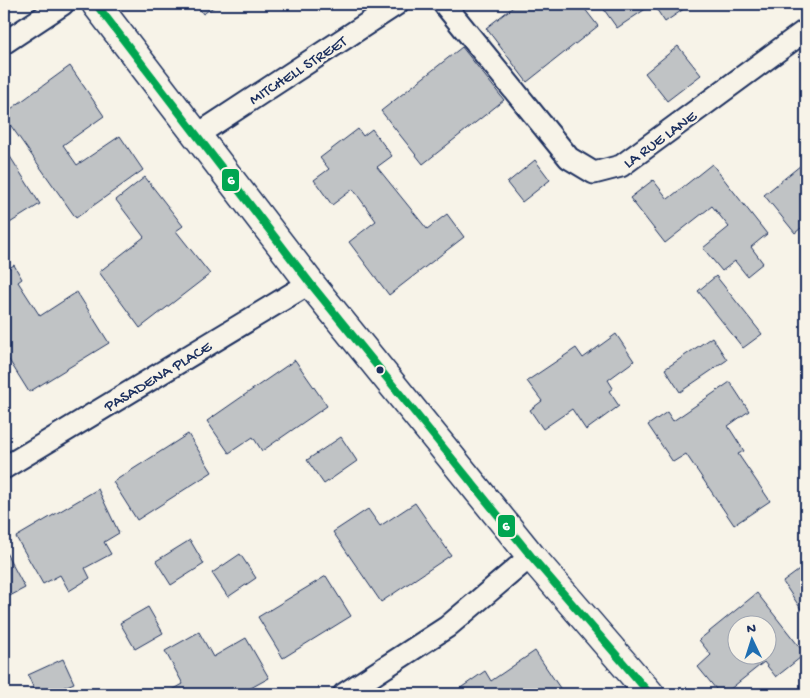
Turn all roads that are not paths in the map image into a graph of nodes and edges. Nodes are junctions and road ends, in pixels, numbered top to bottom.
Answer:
1 (63, 4) edge
2 (96, 4) edge
3 (397, 4) edge
4 (444, 4) edge
5 (806, 30) edge
6 (4, 43) edge
7 (198, 135) junction
8 (310, 283) junction
9 (4, 468) edge
10 (532, 556) junction
11 (344, 694) edge
12 (650, 694) edge

1 - 6 street
2 - 7 street
3 - 7 street, MITCHELL STREET
4 - 5 street, LA RUE LANE
7 - 8 street
8 - 9 street, PASADENA PLACE
8 - 10 street
10 - 11 street
10 - 12 street

